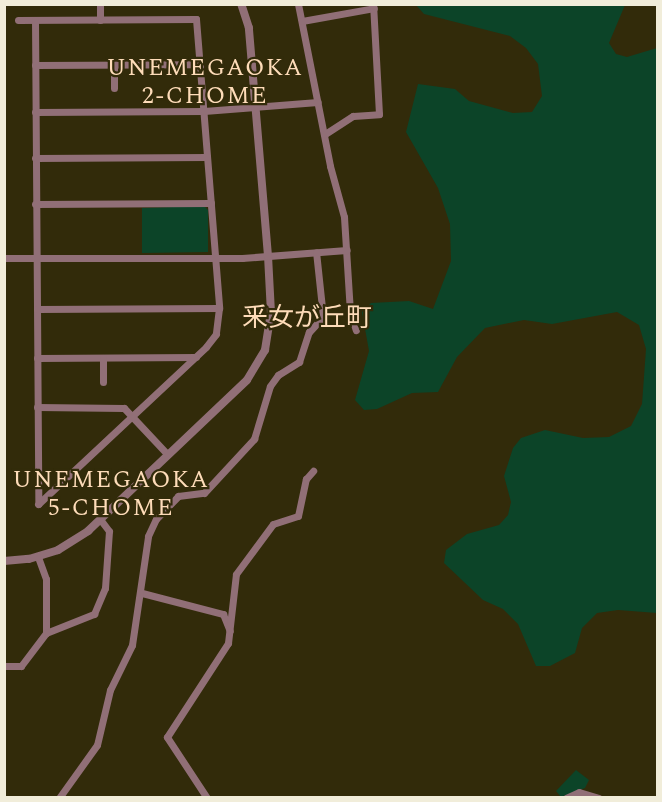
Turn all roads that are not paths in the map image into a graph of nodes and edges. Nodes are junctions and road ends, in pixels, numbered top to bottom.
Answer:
1 (100, 4) edge
2 (241, 4) edge
3 (298, 4) edge
4 (374, 6) edge
5 (18, 20) dead end
6 (35, 20) junction
7 (100, 20) junction
8 (302, 21) junction
9 (200, 64) junction
10 (114, 65) junction
11 (35, 66) junction
12 (114, 88) dead end
13 (318, 102) junction
14 (256, 107) junction
15 (204, 111) junction
16 (35, 112) junction
17 (325, 134) junction
18 (207, 157) junction
19 (35, 158) junction
20 (211, 203) junction
21 (35, 204) junction
22 (347, 250) junction
23 (316, 252) junction
24 (268, 256) junction
25 (4, 258) edge
26 (214, 258) junction
27 (36, 259) junction
28 (219, 308) junction
29 (37, 309) junction
30 (356, 330) dead end
31 (196, 357) junction
32 (37, 358) junction
33 (103, 358) junction
34 (103, 382) dead end
35 (37, 407) junction
36 (133, 416) junction
37 (168, 455) junction
38 (313, 471) dead end
39 (100, 519) junction
40 (38, 557) junction
41 (4, 561) edge
42 (142, 593) junction
43 (230, 631) junction
44 (46, 633) junction
45 (4, 666) edge
46 (59, 798) edge
47 (207, 798) edge
48 (566, 798) edge
49 (599, 798) edge

1 - 7 street
2 - 14 street
3 - 8 street
4 - 8 street
4 - 17 street
5 - 6 street
6 - 7 street
6 - 11 street
7 - 9 street
8 - 13 street
9 - 10 street
9 - 15 street
10 - 11 street
10 - 12 street
11 - 16 street
13 - 14 street
13 - 17 street
14 - 15 street
14 - 24 street
15 - 16 street
15 - 18 street
16 - 19 street
17 - 22 street
18 - 19 street
18 - 20 street
19 - 21 street
20 - 21 street
20 - 26 street
21 - 27 street
22 - 23 street
22 - 30 street
23 - 24 street
23 - 42 street
24 - 26 street
24 - 37 street
25 - 27 street
26 - 27 street
26 - 28 street
27 - 29 street
28 - 29 street
28 - 31 street
29 - 32 street
31 - 33 street
31 - 36 street
32 - 33 street
32 - 35 street
33 - 34 street
35 - 36 street
35 - 36 street
36 - 37 street
37 - 39 street
38 - 43 street
39 - 40 street
39 - 44 street
40 - 41 street
40 - 44 street
42 - 43 street
42 - 46 street
43 - 47 street
44 - 45 street
48 - 49 street

